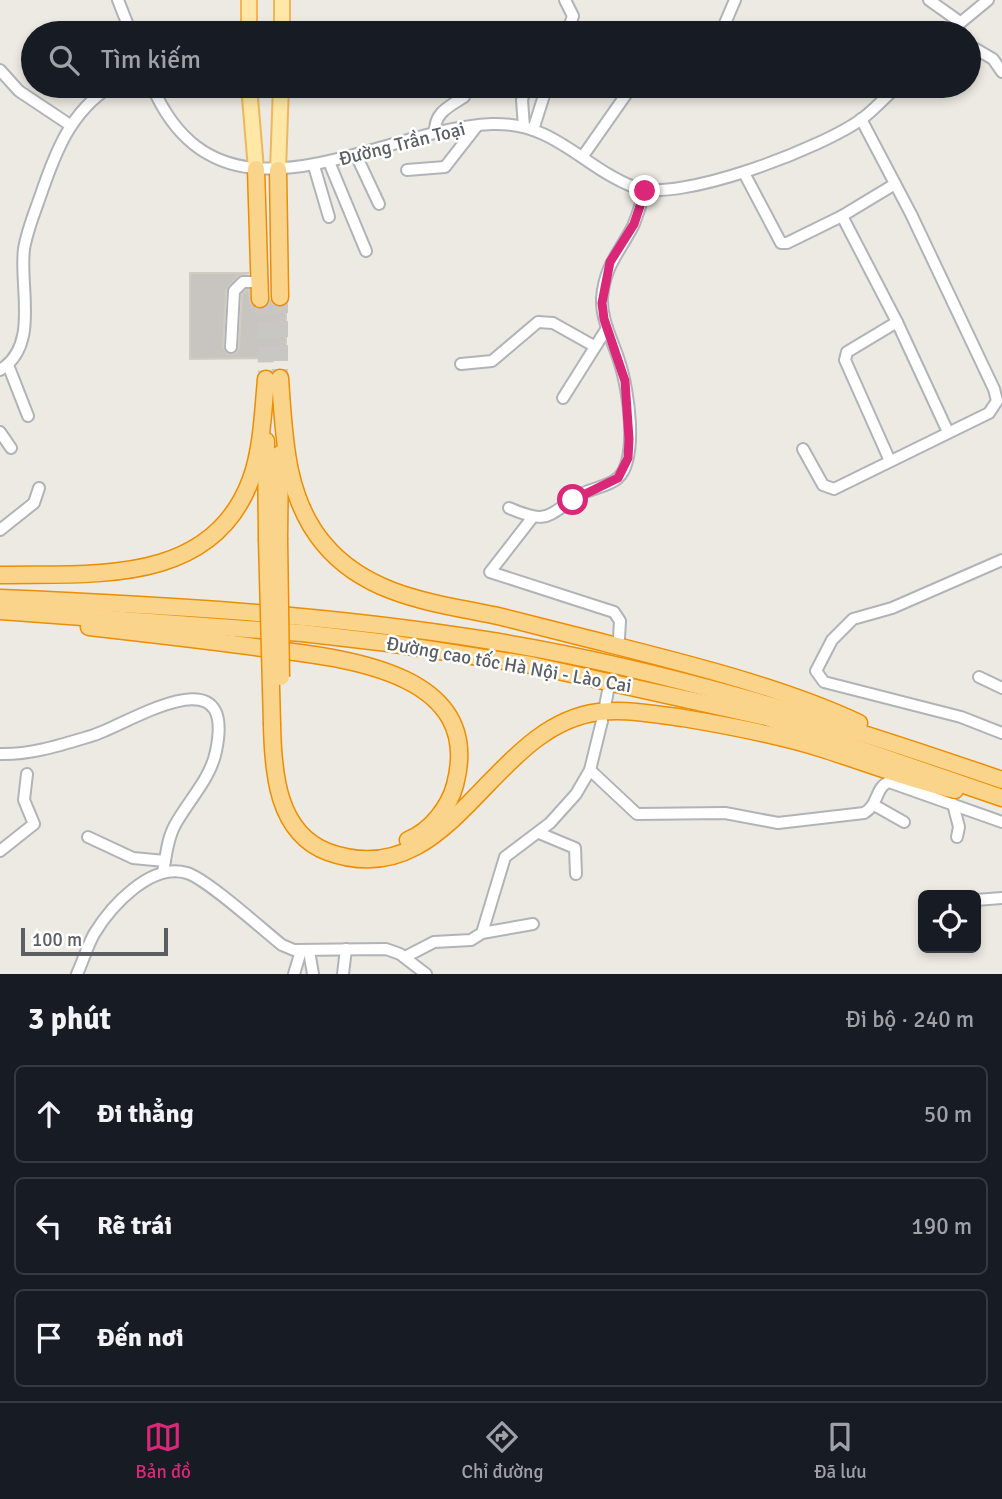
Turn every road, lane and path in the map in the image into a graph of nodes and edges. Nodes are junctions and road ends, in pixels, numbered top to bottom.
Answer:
1 (118, 0) edge
2 (249, 0) edge
3 (282, 0) edge
4 (565, 0) edge
5 (735, 0) edge
6 (929, 0) edge
7 (988, 0) edge
8 (126, 21) edge
9 (249, 21) edge
10 (282, 21) edge
11 (571, 21) edge
12 (726, 21) edge
13 (959, 21) edge
14 (961, 21) edge
15 (981, 52) edge
16 (0, 70) edge
17 (1002, 72) edge
18 (21, 92) edge
19 (30, 98) edge
20 (93, 98) edge
21 (159, 98) edge
22 (251, 98) edge
23 (281, 98) edge
24 (462, 98) edge
25 (523, 98) edge
26 (542, 98) edge
27 (624, 98) edge
28 (885, 98) edge
29 (861, 119) junction
30 (70, 125) junction
31 (477, 126) junction
32 (528, 129) junction
33 (435, 133) junction
34 (356, 155) junction
35 (583, 156) junction
36 (329, 162) junction
37 (314, 166) junction
38 (256, 169) junction
39 (278, 170) junction
40 (407, 170) dead end
41 (744, 173) junction
42 (895, 184) junction
43 (645, 191) junction
44 (379, 204) dead end
45 (842, 216) junction
46 (329, 217) dead end
47 (366, 251) dead end
48 (259, 290) joint
49 (280, 297) tunnel mouth
50 (897, 322) junction
51 (607, 328) junction
52 (594, 346) junction
53 (230, 347) dead end
54 (461, 365) dead end
55 (4, 367) edge
56 (273, 378) junction
57 (563, 398) dead end
58 (28, 416) dead end
59 (0, 432) edge
60 (948, 432) junction
61 (11, 448) dead end
62 (803, 449) dead end
63 (890, 461) junction
64 (39, 488) dead end
65 (509, 508) dead end
66 (532, 518) junction
67 (0, 530) edge
68 (1002, 560) edge
69 (0, 575) edge
70 (0, 598) edge
71 (0, 614) edge
72 (619, 638) dead end
73 (979, 677) dead end
74 (1002, 688) edge
75 (608, 691) dead end
76 (605, 706) dead end
77 (602, 721) dead end
78 (277, 725) junction
79 (1002, 733) edge
80 (925, 753) junction
81 (0, 754) edge
82 (590, 770) junction
83 (27, 774) dead end
84 (1002, 780) edge
85 (1002, 800) edge
86 (953, 803) junction
87 (874, 806) junction
88 (904, 822) dead end
89 (1002, 822) edge
90 (539, 833) junction
91 (957, 837) dead end
92 (88, 838) dead end
93 (0, 851) edge
94 (164, 867) junction
95 (576, 874) dead end
96 (1002, 898) edge
97 (981, 900) edge
98 (533, 924) dead end
99 (482, 933) junction
100 (346, 949) junction
101 (305, 951) junction
102 (405, 957) junction
103 (77, 974) edge
104 (294, 974) edge
105 (313, 974) edge
106 (343, 974) edge
107 (426, 974) edge

1 - 8 street
2 - 9 main road
3 - 10 main road
4 - 11 street
5 - 12 street
6 - 13 street
7 - 14 street
15 - 17 street
16 - 18 street
19 - 30 street
20 - 30 street
21 - 38 street, Đường Trần Toại
22 - 38 main road
23 - 39 main road
24 - 33 street
25 - 32 street
26 - 32 street
27 - 35 street
28 - 29 street
29 - 41 street
29 - 42 street
30 - 55 street
31 - 32 street, Đường Trần Toại
31 - 33 street, Đường Trần Toại
31 - 40 street
32 - 35 street, Đường Trần Toại
33 - 34 street, Đường Trần Toại
34 - 36 street, Đường Trần Toại
34 - 44 street
35 - 43 street, Đường Trần Toại
36 - 37 street, Đường Trần Toại
36 - 47 street
37 - 39 street, Đường Trần Toại
37 - 46 street
38 - 39 street, Đường Trần Toại
38 - 48 highway
39 - 49 highway
41 - 43 street
41 - 45 street
42 - 45 street
42 - 60 street
43 - 51 street
45 - 50 street
48 - 53 street
50 - 60 street
50 - 63 street
51 - 52 street
51 - 66 street
52 - 54 street
52 - 57 street
55 - 58 street
56 - 69 highway
56 - 78 highway, bridge
56 - 80 highway
59 - 61 street
60 - 63 street
62 - 63 street
64 - 67 street
65 - 66 street
66 - 72 street
68 - 79 street
70 - 80 highway, Đường cao tốc Hà Nội - Lào Cai
71 - 78 highway
71 - 85 highway, Đường cao tốc Hà Nội - Lào Cai
73 - 74 street
75 - 76 street
77 - 82 street
78 - 85 highway
80 - 84 highway, Đường cao tốc Hà Nội - Lào Cai
81 - 94 street
82 - 87 street
82 - 90 street
83 - 93 street
86 - 87 street
86 - 89 street
86 - 91 street
87 - 88 street
90 - 95 street
90 - 99 street
92 - 94 street
94 - 101 street
94 - 103 street
96 - 97 street
98 - 99 street
99 - 102 street
100 - 101 street
100 - 102 street
100 - 106 street
101 - 104 street
101 - 105 street
102 - 107 street

